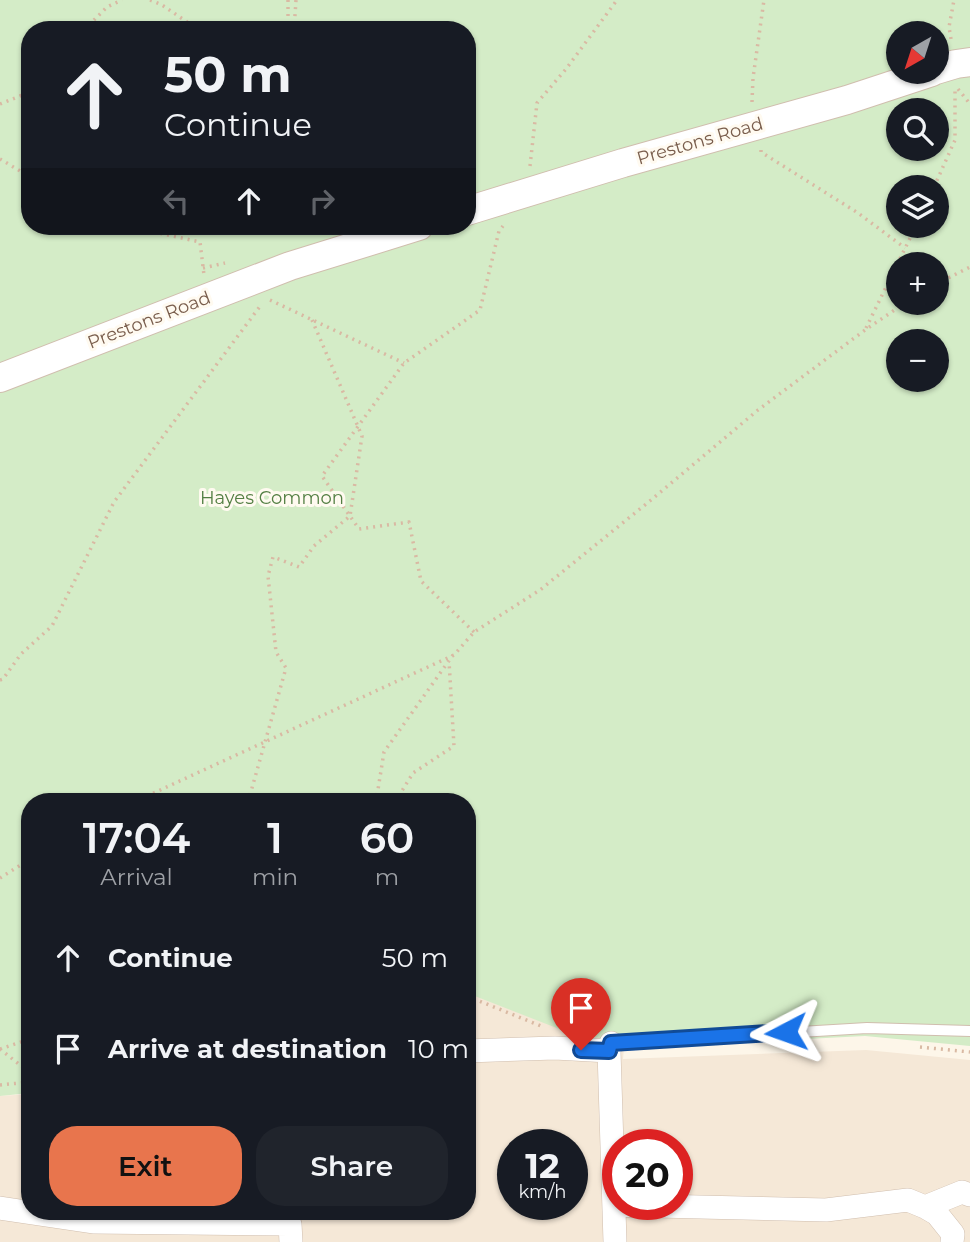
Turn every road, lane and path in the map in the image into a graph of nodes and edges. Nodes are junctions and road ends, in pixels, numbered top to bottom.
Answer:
1 (122, 0) edge
2 (150, 0) edge
3 (288, 0) edge
4 (296, 0) edge
5 (617, 0) edge
6 (954, 0) edge
7 (93, 21) edge
8 (186, 21) edge
9 (288, 21) edge
10 (295, 21) edge
11 (949, 27) edge
12 (896, 84) edge
13 (21, 96) edge
14 (0, 104) edge
15 (970, 104) edge
16 (0, 159) edge
17 (21, 171) edge
18 (939, 175) edge
19 (527, 192) junction
20 (476, 208) edge
21 (168, 235) edge
22 (289, 235) edge
23 (390, 235) edge
24 (910, 238) edge
25 (290, 266) junction
26 (970, 267) edge
27 (949, 278) edge
28 (206, 298) junction
29 (887, 315) edge
30 (312, 320) junction
31 (865, 330) junction
32 (404, 363) junction
33 (0, 377) edge
34 (358, 427) junction
35 (350, 516) junction
36 (474, 632) junction
37 (454, 655) junction
38 (449, 661) junction
39 (0, 680) edge
40 (264, 741) junction
41 (153, 793) edge
42 (250, 793) edge
43 (377, 793) edge
44 (401, 793) edge
45 (21, 865) edge
46 (0, 878) edge
47 (476, 1000) edge
48 (548, 1029) dead end
49 (970, 1031) edge
50 (21, 1042) edge
51 (610, 1047) junction
52 (0, 1049) edge
53 (476, 1051) edge
54 (21, 1066) edge
55 (21, 1083) edge
56 (0, 1085) edge
57 (612, 1129) edge
58 (970, 1195) edge
59 (693, 1207) edge
60 (925, 1207) junction
61 (0, 1208) edge
62 (21, 1213) edge
63 (46, 1220) edge
64 (614, 1220) edge
65 (93, 1232) edge
66 (291, 1242) edge
67 (614, 1242) edge
68 (952, 1242) edge

1 - 7 path
2 - 8 path
3 - 9 path
4 - 10 path
5 - 19 path
6 - 11 path
12 - 19 street, Prestons Road
13 - 14 path
15 - 18 path
16 - 17 path
19 - 20 street, Prestons Road
19 - 32 path
21 - 28 path
22 - 25 path
23 - 25 street, Prestons Road
24 - 31 path
25 - 28 street, Prestons Road
26 - 27 path
28 - 33 street, Prestons Road
29 - 31 path
30 - 32 path
30 - 34 path
30 - 39 path
31 - 36 path
32 - 34 path
34 - 35 path
34 - 35 path
35 - 36 path
35 - 40 path
36 - 37 path
37 - 38 path
37 - 40 path
38 - 43 path
38 - 44 path
40 - 41 path
40 - 42 path
45 - 46 path
47 - 48 path
49 - 51 lane
50 - 52 path
51 - 53 street
51 - 57 street
52 - 54 path
55 - 56 path
58 - 60 street
59 - 60 street
60 - 68 street
61 - 62 street
63 - 65 street
64 - 67 street
65 - 66 street

